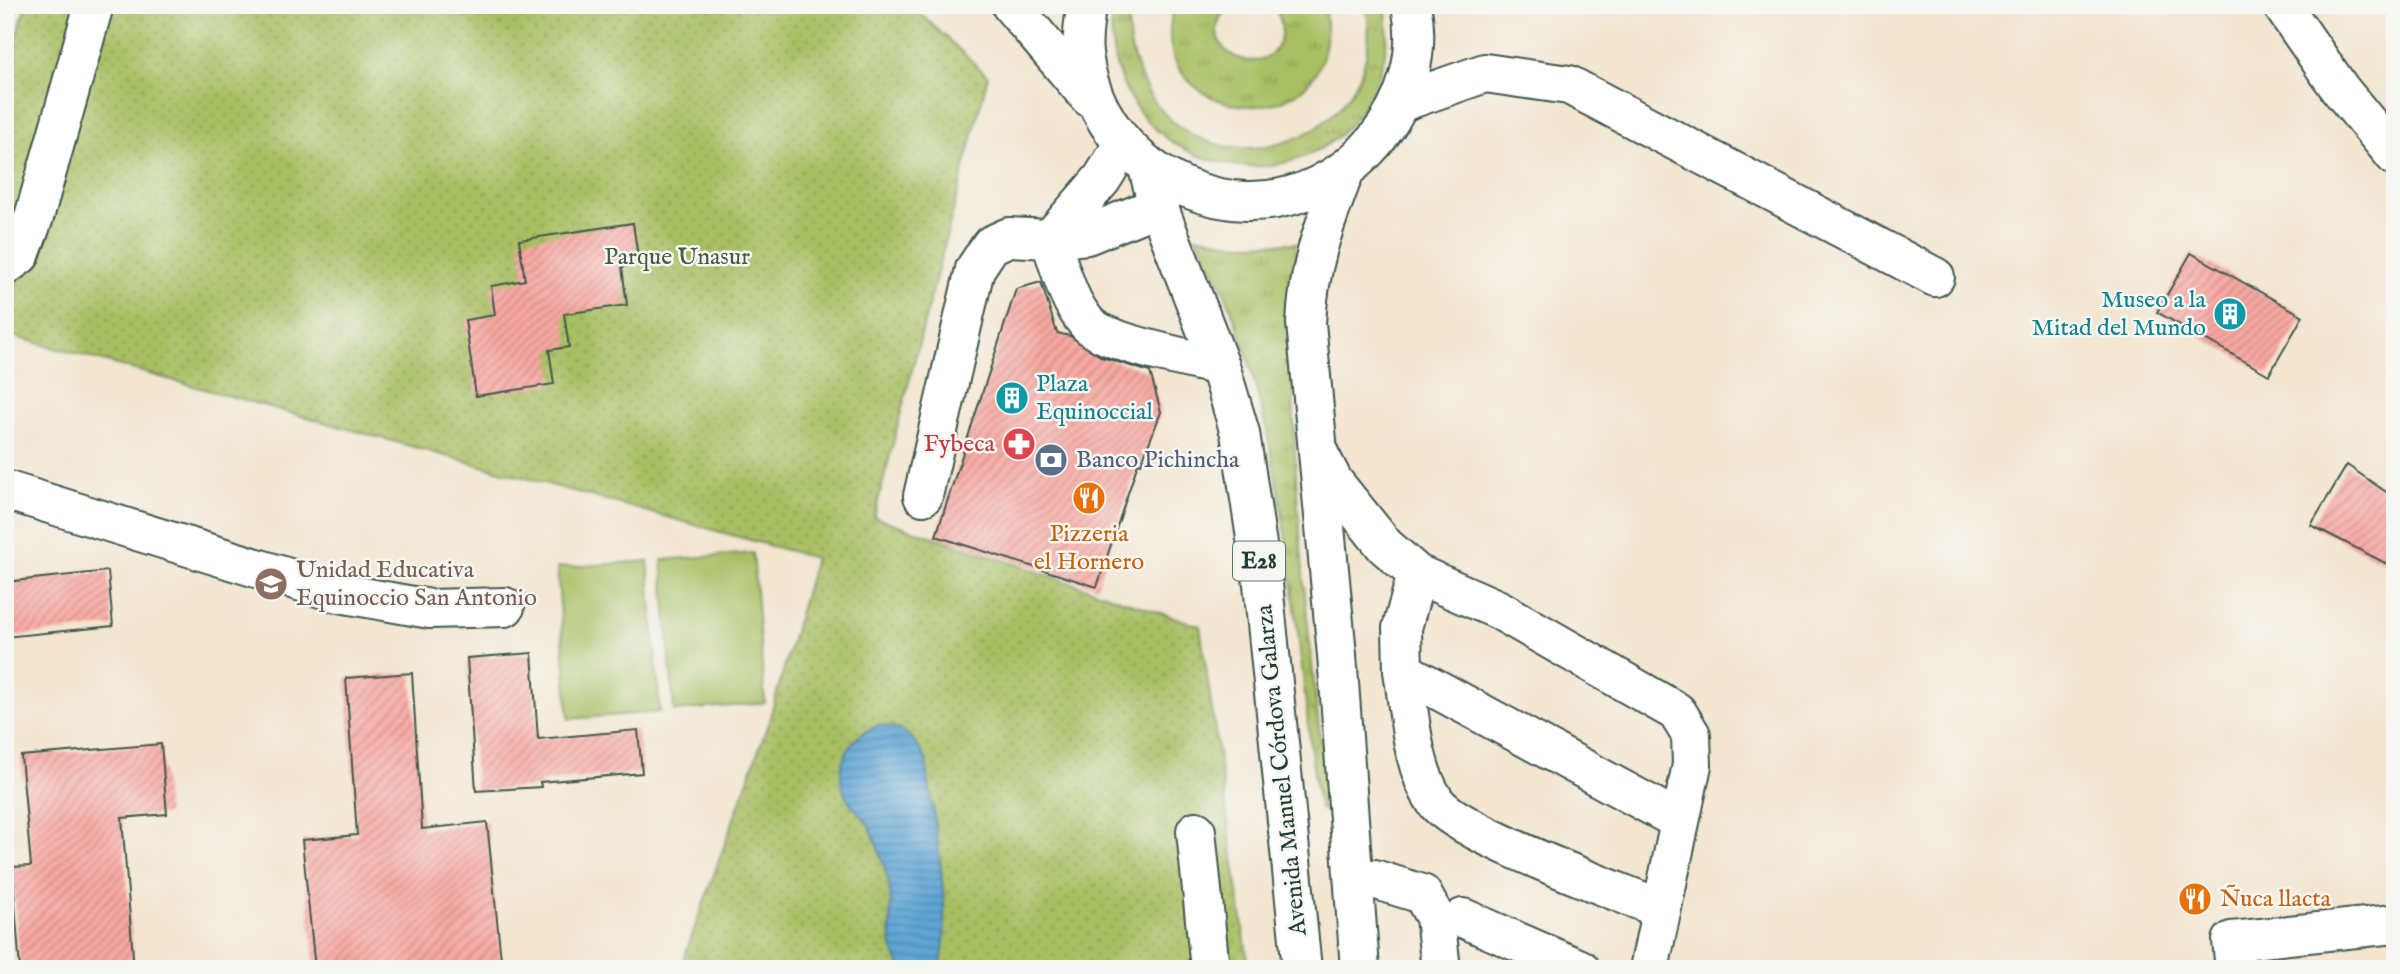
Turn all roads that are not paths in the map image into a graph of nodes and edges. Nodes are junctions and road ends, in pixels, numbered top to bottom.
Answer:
1 (94, 5) edge
2 (1011, 5) edge
3 (1086, 5) edge
4 (1412, 5) edge
5 (2282, 5) edge
6 (1402, 102) junction
7 (1098, 107) junction
8 (1136, 156) junction
9 (2395, 156) edge
10 (1345, 170) junction
11 (1158, 206) junction
12 (1050, 239) junction
13 (5, 266) edge
14 (1935, 277) dead end
15 (1220, 366) junction
16 (1319, 454) junction
17 (5, 490) edge
18 (923, 496) dead end
19 (1417, 575) junction
20 (505, 607) dead end
21 (1403, 671) junction
22 (1680, 821) junction
23 (1196, 831) dead end
24 (1349, 836) junction
25 (1290, 842) junction
26 (1354, 878) junction
27 (1661, 909) junction
28 (1463, 918) dead end
29 (2395, 924) edge
30 (1210, 969) edge
31 (1302, 969) edge
32 (1360, 969) edge
33 (1441, 969) edge
34 (1580, 969) edge
35 (1649, 969) edge
36 (2235, 969) edge

1 - 13 main road
2 - 7 main road
3 - 7 main road, E28
4 - 6 main road, E28
5 - 9 main road
6 - 10 main road, E28
6 - 14 main road
7 - 8 main road, E28
8 - 10 main road, E28
8 - 11 main road, Avenida Manuel Córdova Galarza / E28
8 - 12 main road
10 - 16 main road, E28
11 - 12 main road
11 - 15 main road, Avenida Manuel Córdova Galarza / E28
12 - 15 main road
12 - 18 main road
15 - 25 main road, Avenida Manuel Córdova Galarza / E28
16 - 19 main road
16 - 24 main road, E28
17 - 20 main road
19 - 21 main road
19 - 22 main road
21 - 22 main road
21 - 27 main road
22 - 27 main road
23 - 30 main road
24 - 25 main road
24 - 26 main road, E28
25 - 31 main road, Avenida Manuel Córdova Galarza / E28
26 - 32 main road, E28
26 - 33 main road
27 - 35 main road
28 - 34 main road
29 - 36 main road

